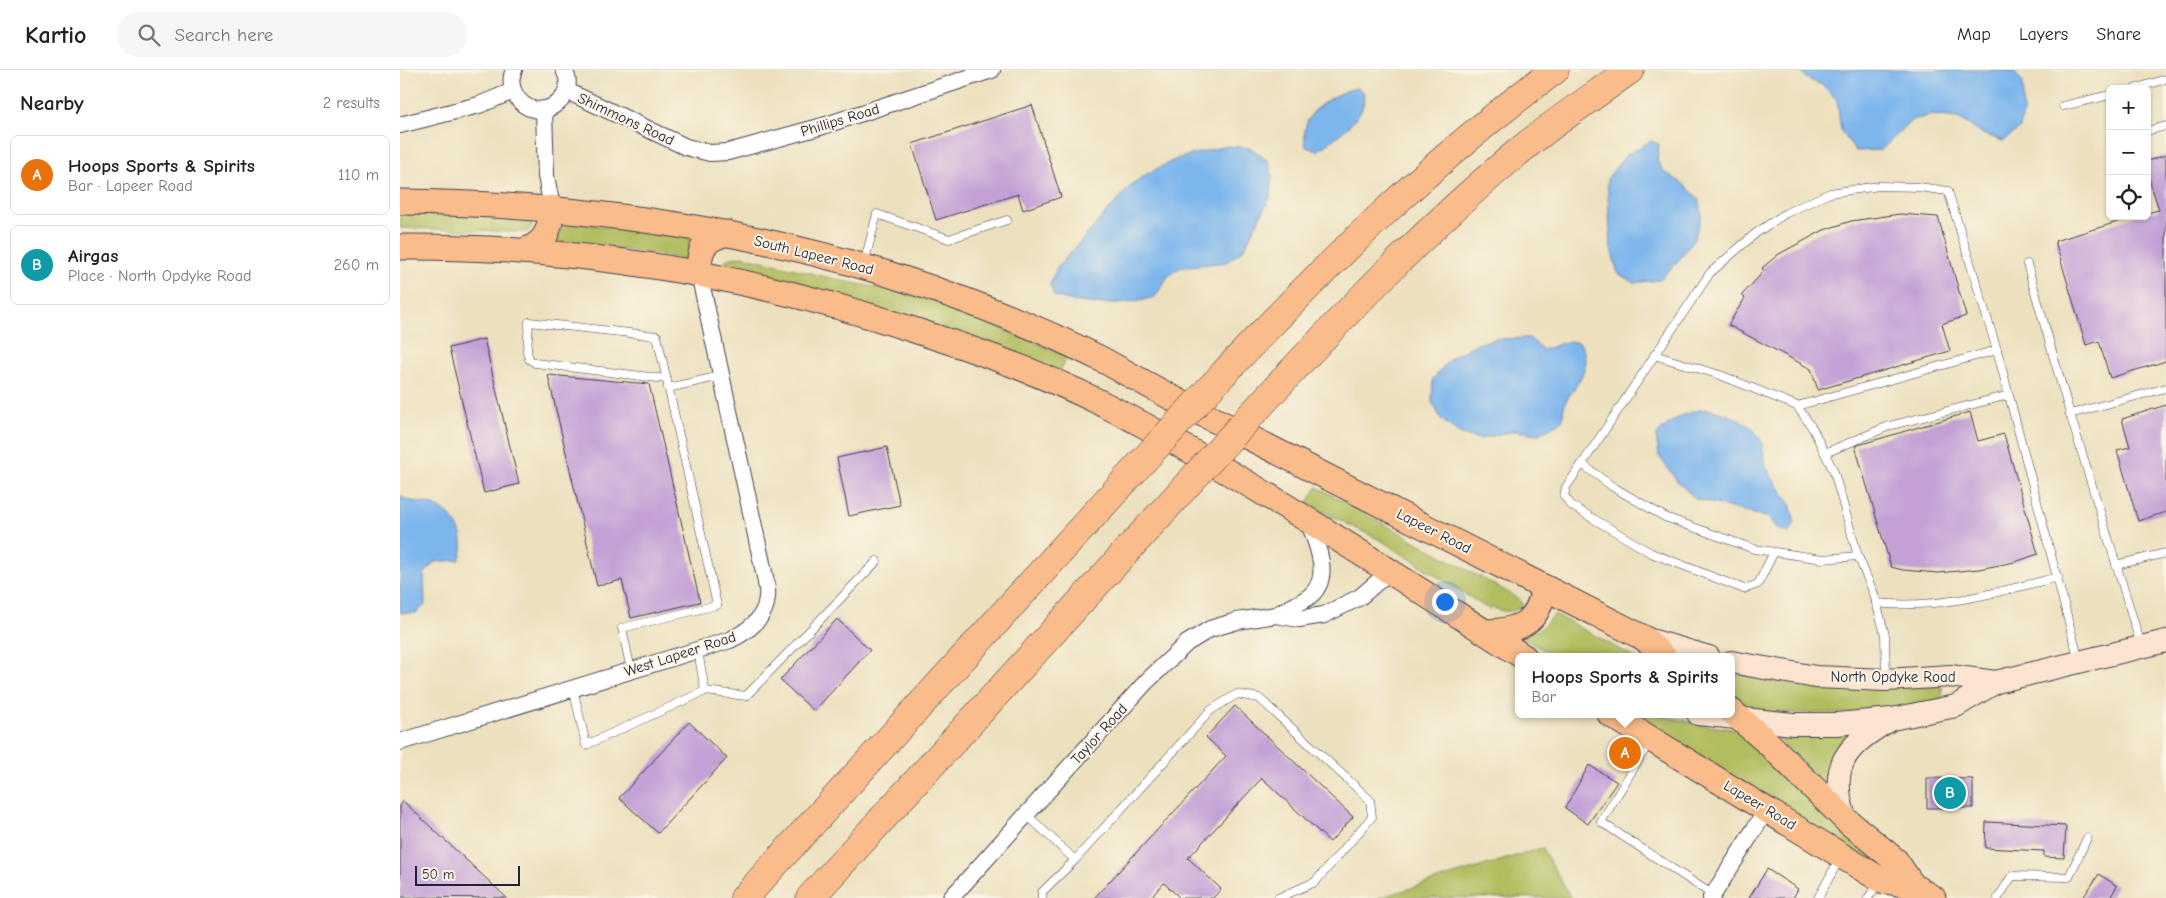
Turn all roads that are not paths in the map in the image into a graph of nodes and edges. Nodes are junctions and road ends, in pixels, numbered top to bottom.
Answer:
1 (514, 70) edge
2 (564, 70) edge
3 (992, 70) edge
4 (1555, 70) edge
5 (1630, 70) edge
6 (2166, 79) edge
7 (2147, 85) edge
8 (513, 91) junction
9 (567, 91) junction
10 (2106, 96) edge
11 (2063, 106) dead end
12 (544, 110) junction
13 (400, 125) edge
14 (2166, 126) edge
15 (2151, 131) edge
16 (686, 147) joint
17 (400, 202) edge
18 (552, 208) junction
19 (1007, 220) dead end
20 (727, 233) junction
21 (400, 246) edge
22 (524, 251) junction
23 (2027, 264) dead end
24 (864, 267) junction
25 (699, 273) junction
26 (1997, 350) junction
27 (1654, 355) junction
28 (722, 376) junction
29 (666, 379) junction
30 (668, 388) junction
31 (2166, 388) edge
32 (2009, 395) junction
33 (1797, 406) junction
34 (1200, 412) joint
35 (2070, 414) junction
36 (1824, 453) junction
37 (1582, 464) junction
38 (1308, 520) junction
39 (1774, 552) junction
40 (2166, 553) edge
41 (1858, 556) junction
42 (877, 561) dead end
43 (2116, 565) junction
44 (1389, 572) junction
45 (2058, 577) junction
46 (1543, 588) junction
47 (1876, 603) junction
48 (1276, 615) junction
49 (1486, 632) junction
50 (1644, 638) junction
51 (2166, 641) edge
52 (2142, 647) junction
53 (698, 651) junction
54 (1518, 653) edge
55 (1660, 653) edge
56 (1696, 653) edge
57 (1735, 663) edge
58 (2080, 663) junction
59 (632, 670) junction
60 (1886, 680) junction
61 (1996, 682) junction
62 (573, 688) junction
63 (705, 691) junction
64 (1736, 715) edge
65 (1616, 718) edge
66 (1892, 719) junction
67 (1651, 740) junction
68 (400, 742) edge
69 (1767, 809) junction
70 (1027, 815) junction
71 (1846, 820) junction
72 (2087, 838) dead end
73 (1841, 855) junction
74 (1075, 860) junction
75 (1874, 889) edge
76 (1923, 892) edge
77 (1712, 897) edge
78 (744, 898) edge
79 (810, 898) edge
80 (951, 898) edge
81 (1042, 898) edge
82 (1278, 898) edge
83 (1818, 898) edge
84 (1998, 898) edge

1 - 8 street
2 - 9 street
3 - 16 street, Phillips Road
4 - 78 highway, bridge
5 - 79 highway, bridge
6 - 7 lane
8 - 12 street
8 - 13 street
9 - 12 street
9 - 16 street, Shimmons Road
10 - 11 lane
12 - 18 street
14 - 15 lane
17 - 18 main road, South Lapeer Road
18 - 20 main road, South Lapeer Road
18 - 22 main road
19 - 24 lane
20 - 24 main road, South Lapeer Road
20 - 25 main road
21 - 22 main road
22 - 25 main road
23 - 35 lane
24 - 34 main road, South Lapeer Road
25 - 28 street, West Lapeer Road
25 - 38 main road
26 - 27 lane
26 - 32 lane
26 - 33 lane
27 - 33 lane
27 - 37 lane
28 - 30 lane
28 - 53 street, West Lapeer Road
29 - 29 lane
29 - 30 lane
30 - 59 lane
31 - 35 lane
32 - 36 lane
32 - 45 lane
33 - 36 lane
34 - 46 main road, Lapeer Road
35 - 43 lane
36 - 41 lane
37 - 39 lane
37 - 39 lane
38 - 44 main road
38 - 48 street, Taylor Road
39 - 41 lane
40 - 43 lane
41 - 47 lane
42 - 63 lane
43 - 52 lane
44 - 48 street, Taylor Road
44 - 49 main road
45 - 47 lane
45 - 58 lane
46 - 49 main road
46 - 50 main road, Lapeer Road
47 - 60 lane
48 - 70 street, Taylor Road
49 - 54 main road
50 - 55 main road, Lapeer Road
50 - 56 main road
51 - 52 main road, North Opdyke Road
52 - 58 main road, North Opdyke Road
53 - 59 street, West Lapeer Road
53 - 63 lane
57 - 60 main road, North Opdyke Road
58 - 61 main road, North Opdyke Road
59 - 62 street, West Lapeer Road
60 - 61 main road, North Opdyke Road
61 - 66 main road, North Opdyke Road
62 - 63 lane
62 - 68 street, West Lapeer Road
64 - 66 main road, North Opdyke Road
64 - 71 main road, Lapeer Road
65 - 67 main road, Lapeer Road
66 - 71 main road
67 - 69 main road, Lapeer Road
67 - 77 lane
69 - 73 main road, Lapeer Road
69 - 77 street
70 - 74 lane
70 - 80 street, Taylor Road
71 - 76 main road, Lapeer Road
72 - 84 lane
73 - 75 main road, Lapeer Road
73 - 83 lane
74 - 81 lane
74 - 82 lane
75 - 76 main road, Lapeer Road

